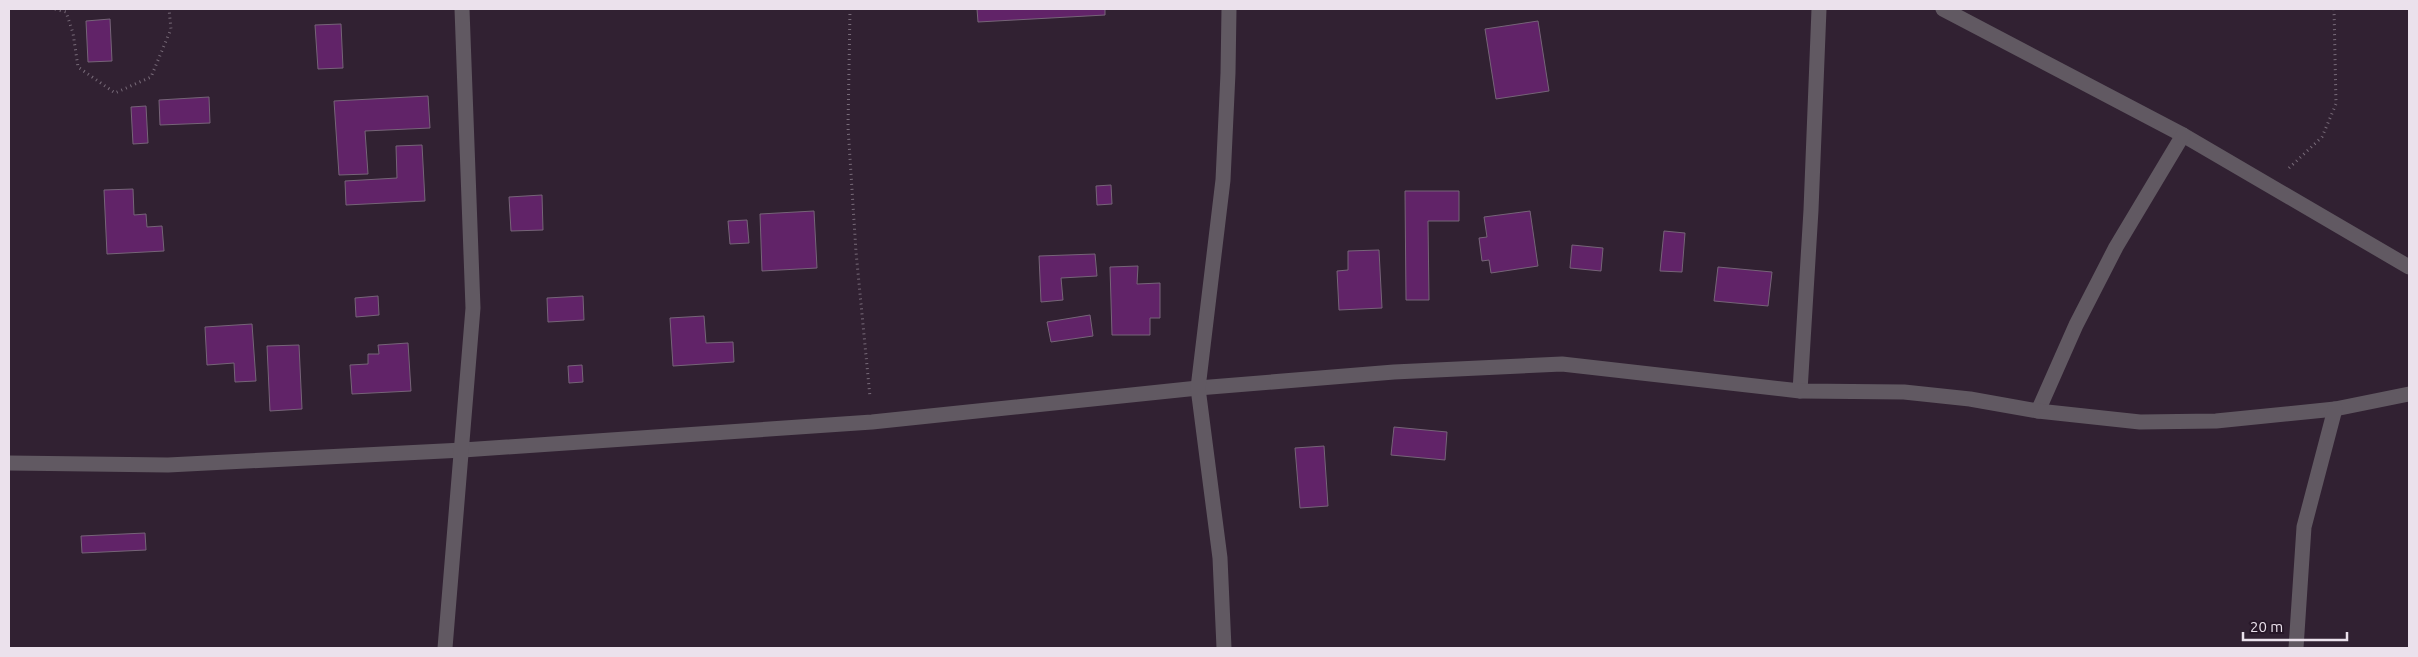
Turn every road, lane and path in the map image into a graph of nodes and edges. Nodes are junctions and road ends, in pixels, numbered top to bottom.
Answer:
1 (55, 9) edge
2 (169, 9) edge
3 (462, 9) edge
4 (850, 9) edge
5 (1229, 9) edge
6 (1819, 9) edge
7 (1943, 9) edge
8 (2334, 9) edge
9 (2184, 135) junction
10 (2271, 185) junction
11 (2409, 267) edge
12 (1198, 388) junction
13 (1800, 391) junction
14 (2409, 394) edge
15 (2335, 409) junction
16 (2038, 411) junction
17 (872, 422) junction
18 (463, 450) junction
19 (9, 463) edge
20 (445, 648) edge
21 (1224, 648) edge
22 (2296, 648) edge

1 - 2 path
3 - 18 street
4 - 17 path
5 - 12 street
6 - 13 street
7 - 9 street
8 - 10 path
9 - 10 street
9 - 16 street
10 - 11 street
12 - 13 street
12 - 17 street
12 - 21 street
13 - 16 street
14 - 15 street
15 - 16 street
15 - 22 street
17 - 18 street
18 - 19 street
18 - 20 street

